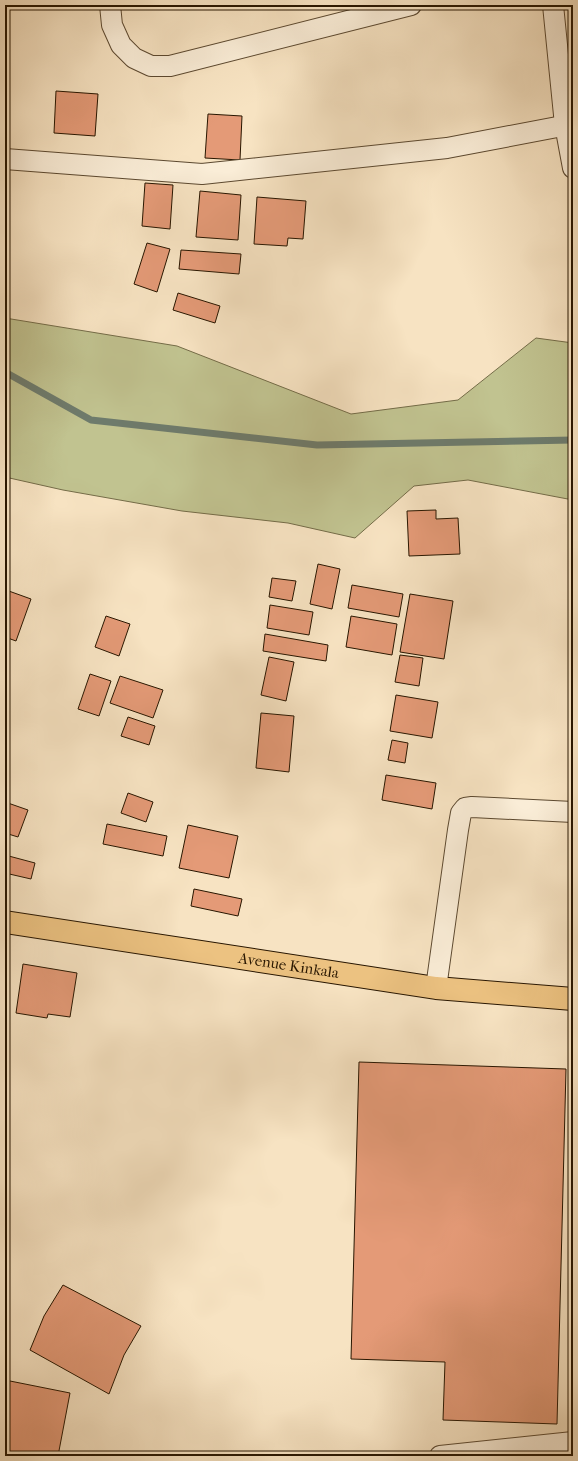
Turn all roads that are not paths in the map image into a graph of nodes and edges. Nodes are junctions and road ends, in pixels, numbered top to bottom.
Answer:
1 (110, 5) edge
2 (411, 5) edge
3 (554, 5) edge
4 (569, 125) edge
5 (5, 159) edge
6 (573, 168) edge
7 (573, 812) edge
8 (5, 922) edge
9 (436, 988) junction
10 (573, 999) edge
11 (573, 1442) edge
12 (440, 1456) edge

1 - 2 street
3 - 4 street
4 - 5 street
4 - 6 street
7 - 9 street
8 - 9 main road, Avenue Kinkala
9 - 10 main road, Avenue Kinkala
11 - 12 street

